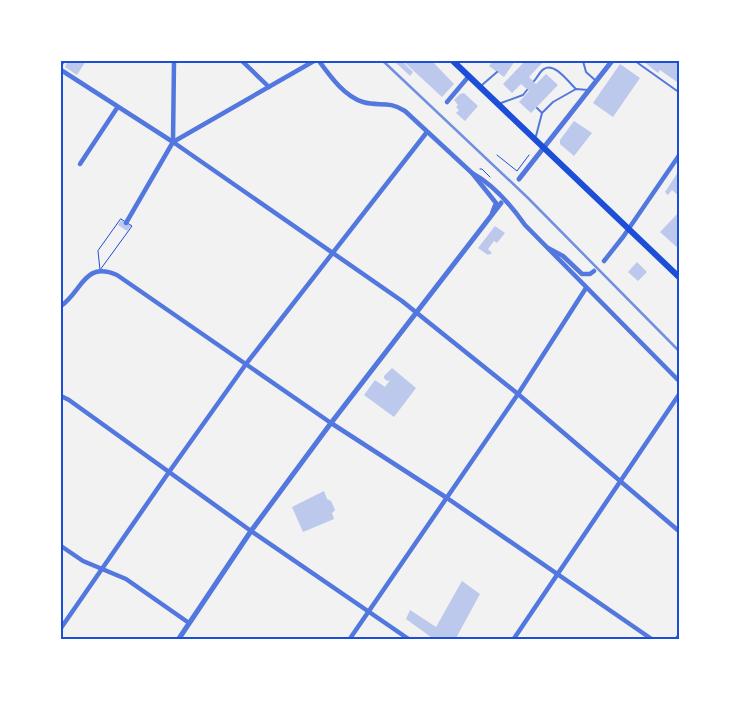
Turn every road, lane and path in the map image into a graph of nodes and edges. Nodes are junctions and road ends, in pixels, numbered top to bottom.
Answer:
1 (174, 61) edge
2 (242, 61) edge
3 (314, 61) edge
4 (319, 61) edge
5 (453, 61) edge
6 (583, 61) edge
7 (612, 61) edge
8 (635, 61) edge
9 (61, 70) edge
10 (498, 72) dead end
11 (469, 76) junction
12 (597, 81) junction
13 (534, 82) dead end
14 (269, 87) junction
15 (480, 87) junction
16 (576, 89) junction
17 (527, 90) dead end
18 (590, 91) junction
19 (680, 93) edge
20 (447, 102) dead end
21 (498, 104) junction
22 (117, 108) junction
23 (537, 108) dead end
24 (542, 113) junction
25 (427, 132) junction
26 (535, 138) junction
27 (173, 142) junction
28 (544, 147) junction
29 (525, 151) dead end
30 (680, 154) edge
31 (496, 155) dead end
32 (80, 164) dead end
33 (472, 173) junction
34 (519, 179) dead end
35 (501, 203) dead end
36 (490, 216) junction
37 (126, 222) junction
38 (629, 229) junction
39 (547, 248) junction
40 (333, 253) junction
41 (604, 261) dead end
42 (100, 270) junction
43 (594, 271) dead end
44 (680, 278) edge
45 (586, 288) junction
46 (61, 306) edge
47 (417, 314) junction
48 (246, 364) junction
49 (680, 382) edge
50 (680, 393) edge
51 (518, 394) junction
52 (61, 396) edge
53 (331, 423) junction
54 (169, 472) junction
55 (619, 482) junction
56 (447, 498) junction
57 (252, 531) junction
58 (680, 532) edge
59 (61, 546) edge
60 (102, 568) junction
61 (557, 574) junction
62 (369, 611) junction
63 (189, 623) junction
64 (61, 628) edge
65 (680, 635) edge
66 (178, 640) edge
67 (349, 640) edge
68 (410, 640) edge
69 (513, 640) edge
70 (653, 640) edge
71 (676, 640) edge

1 - 27 street
2 - 14 street
3 - 14 street
4 - 25 street
5 - 11 main road
6 - 12 lane
7 - 12 street
8 - 19 lane
9 - 22 street
10 - 15 lane
11 - 15 main road
11 - 20 street
12 - 18 street
13 - 16 lane
14 - 27 street
15 - 21 main road
16 - 18 lane
16 - 24 lane
17 - 21 lane
18 - 28 street
21 - 26 main road
22 - 27 street
22 - 32 street
23 - 24 lane
24 - 26 lane
25 - 33 street
25 - 40 street
26 - 28 main road
27 - 37 street
27 - 40 street
28 - 34 street
28 - 38 main road
29 - 31 path
30 - 38 street
33 - 36 street
33 - 39 street
35 - 36 street
36 - 47 street
37 - 42 path
37 - 42 path
38 - 41 street
38 - 44 main road
39 - 43 street
39 - 45 street
40 - 47 street
40 - 48 street
42 - 46 street
42 - 48 street
45 - 49 street
45 - 51 street
47 - 51 street
47 - 53 street
48 - 53 street
48 - 54 street
50 - 55 street
51 - 55 street
51 - 56 street
52 - 54 street
53 - 56 street
53 - 57 street
54 - 57 street
54 - 60 street
55 - 58 street
55 - 61 street
56 - 61 street
56 - 62 street
57 - 62 street
57 - 63 street
59 - 60 street
60 - 63 street
60 - 64 street
61 - 69 street
61 - 70 street
62 - 67 street
62 - 68 street
63 - 66 street
65 - 71 street

